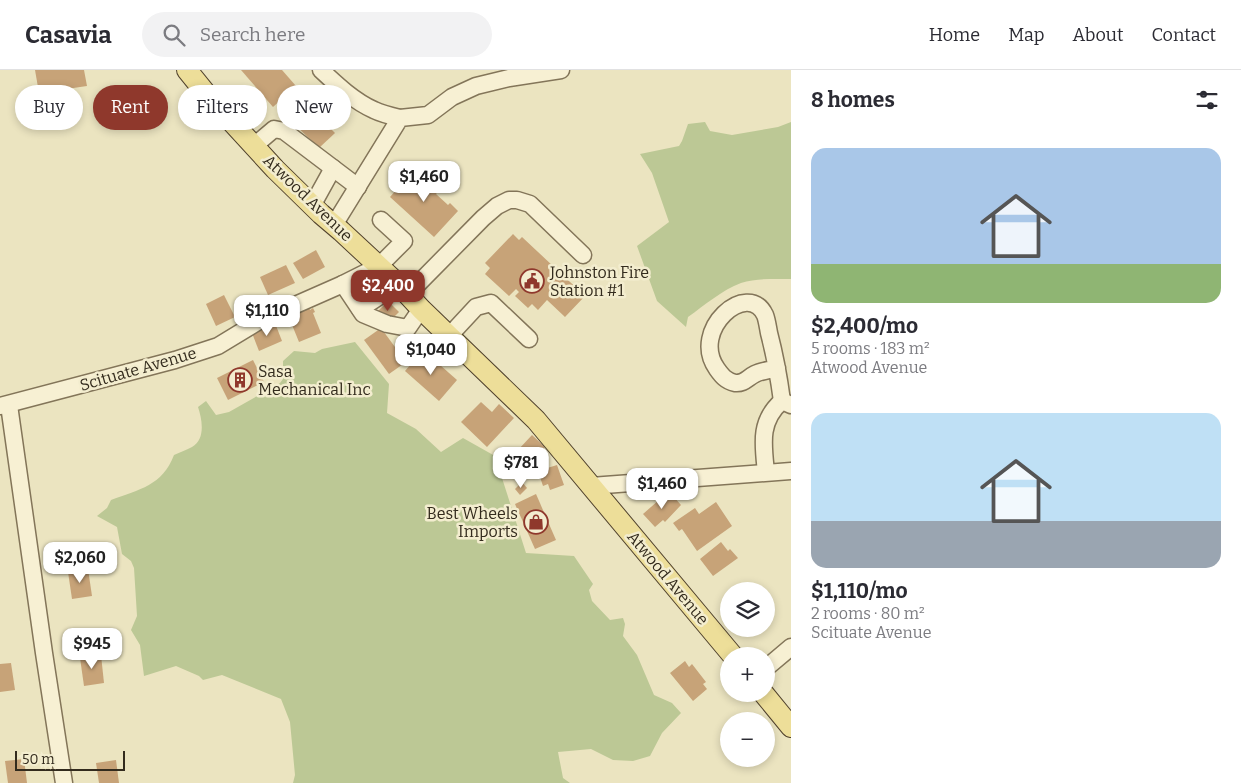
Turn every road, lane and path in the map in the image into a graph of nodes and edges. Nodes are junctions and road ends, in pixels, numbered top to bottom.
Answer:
1 (187, 70) edge
2 (321, 70) edge
3 (561, 70) edge
4 (400, 118) junction
5 (254, 146) junction
6 (333, 168) junction
7 (358, 187) junction
8 (312, 206) junction
9 (382, 220) dead end
10 (334, 225) junction
11 (583, 255) dead end
12 (379, 266) junction
13 (343, 284) junction
14 (409, 295) junction
15 (360, 309) junction
16 (450, 335) junction
17 (529, 339) dead end
18 (777, 368) junction
19 (787, 403) edge
20 (5, 406) edge
21 (791, 470) edge
22 (766, 472) junction
23 (592, 486) junction
24 (726, 647) edge
25 (791, 647) edge
26 (775, 660) edge
27 (773, 702) edge
28 (787, 715) edge
29 (64, 783) edge

1 - 5 main road, Atwood Avenue
2 - 4 street
3 - 4 street
4 - 7 street
5 - 6 street
5 - 8 main road, Atwood Avenue
6 - 7 street
6 - 8 street
7 - 10 street
8 - 10 main road, Atwood Avenue
9 - 12 street, Scituate Avenue
10 - 12 main road, Atwood Avenue
11 - 14 street
12 - 13 street, Scituate Avenue
12 - 14 main road, Atwood Avenue
13 - 15 street
13 - 20 street, Scituate Avenue
14 - 15 street
14 - 15 street
14 - 16 main road, Atwood Avenue
16 - 17 street
16 - 23 main road, Atwood Avenue
18 - 18 street
18 - 19 street
19 - 22 street
20 - 29 street
21 - 22 street
22 - 23 street
23 - 24 main road, Atwood Avenue
25 - 26 street
27 - 28 main road

